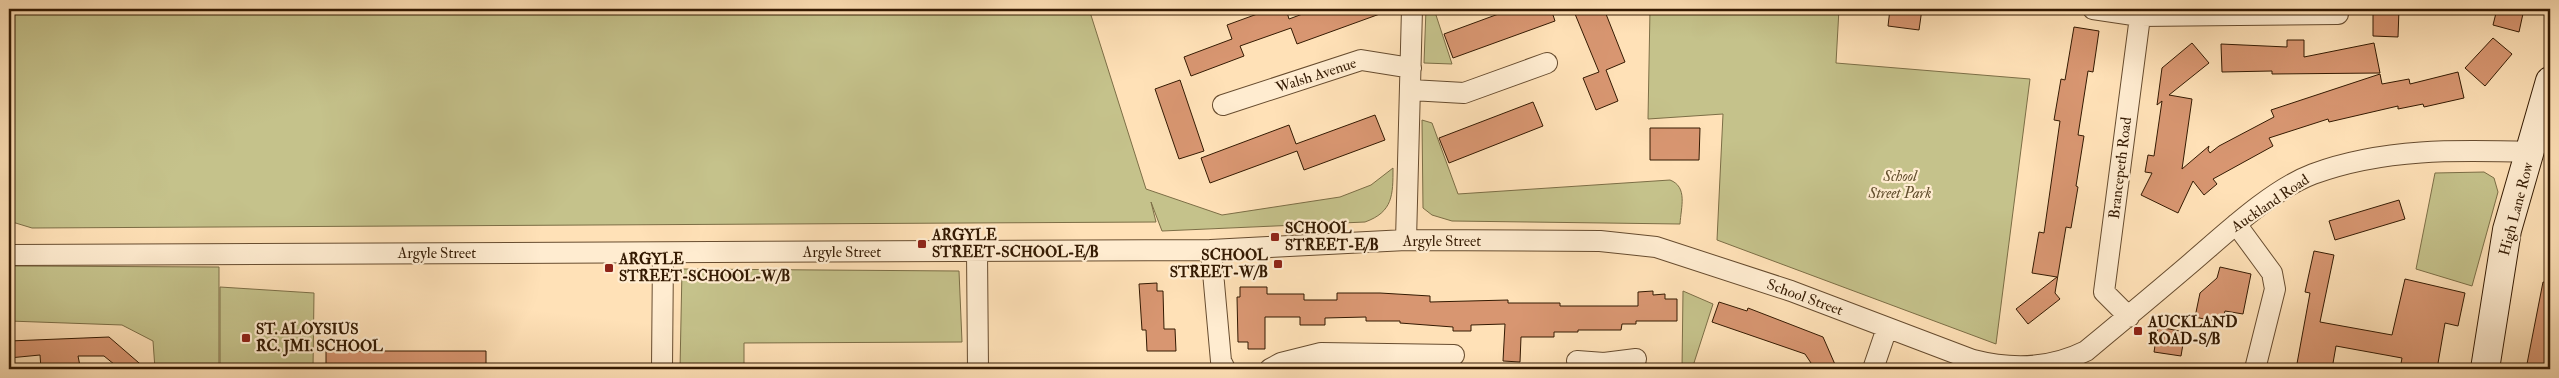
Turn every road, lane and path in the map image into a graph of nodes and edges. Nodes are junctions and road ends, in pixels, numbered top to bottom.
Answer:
1 (1412, 9) edge
2 (2093, 9) edge
3 (2140, 12) edge
4 (2338, 14) dead end
5 (1547, 62) dead end
6 (1411, 68) junction
7 (2550, 81) edge
8 (1411, 90) junction
9 (1223, 105) dead end
10 (2531, 152) junction
11 (2236, 224) junction
12 (1406, 240) junction
13 (1494, 241) joint
14 (1211, 250) junction
15 (977, 251) junction
16 (663, 253) junction
17 (9, 255) edge
18 (2129, 317) junction
19 (1887, 328) junction
20 (2104, 336) joint
21 (1454, 355) dead end
22 (1636, 360) dead end
23 (1577, 361) dead end
24 (1377, 362) edge
25 (1604, 366) edge
26 (662, 369) edge
27 (978, 369) edge
28 (1226, 369) edge
29 (1270, 369) edge
30 (1873, 369) edge
31 (2255, 369) edge
32 (2486, 369) edge

1 - 6 street
2 - 3 street
3 - 4 street
3 - 18 street, Brancepeth Road
5 - 8 street
6 - 8 street
6 - 9 street, Walsh Avenue
7 - 10 street, High Lane Row
8 - 12 street
10 - 11 street, Auckland Road
10 - 32 street, High Lane Row
11 - 18 street, Auckland Road
11 - 31 street
12 - 13 street, Argyle Street
12 - 14 street, Argyle Street
13 - 19 street, School Street
14 - 15 street, Argyle Street
14 - 28 street
15 - 16 street, Argyle Street
15 - 27 street
16 - 17 street, Argyle Street
16 - 26 street
18 - 20 street, Auckland Road
19 - 20 street, School Street
19 - 30 street
21 - 24 street
22 - 25 street
23 - 25 street
24 - 29 street

